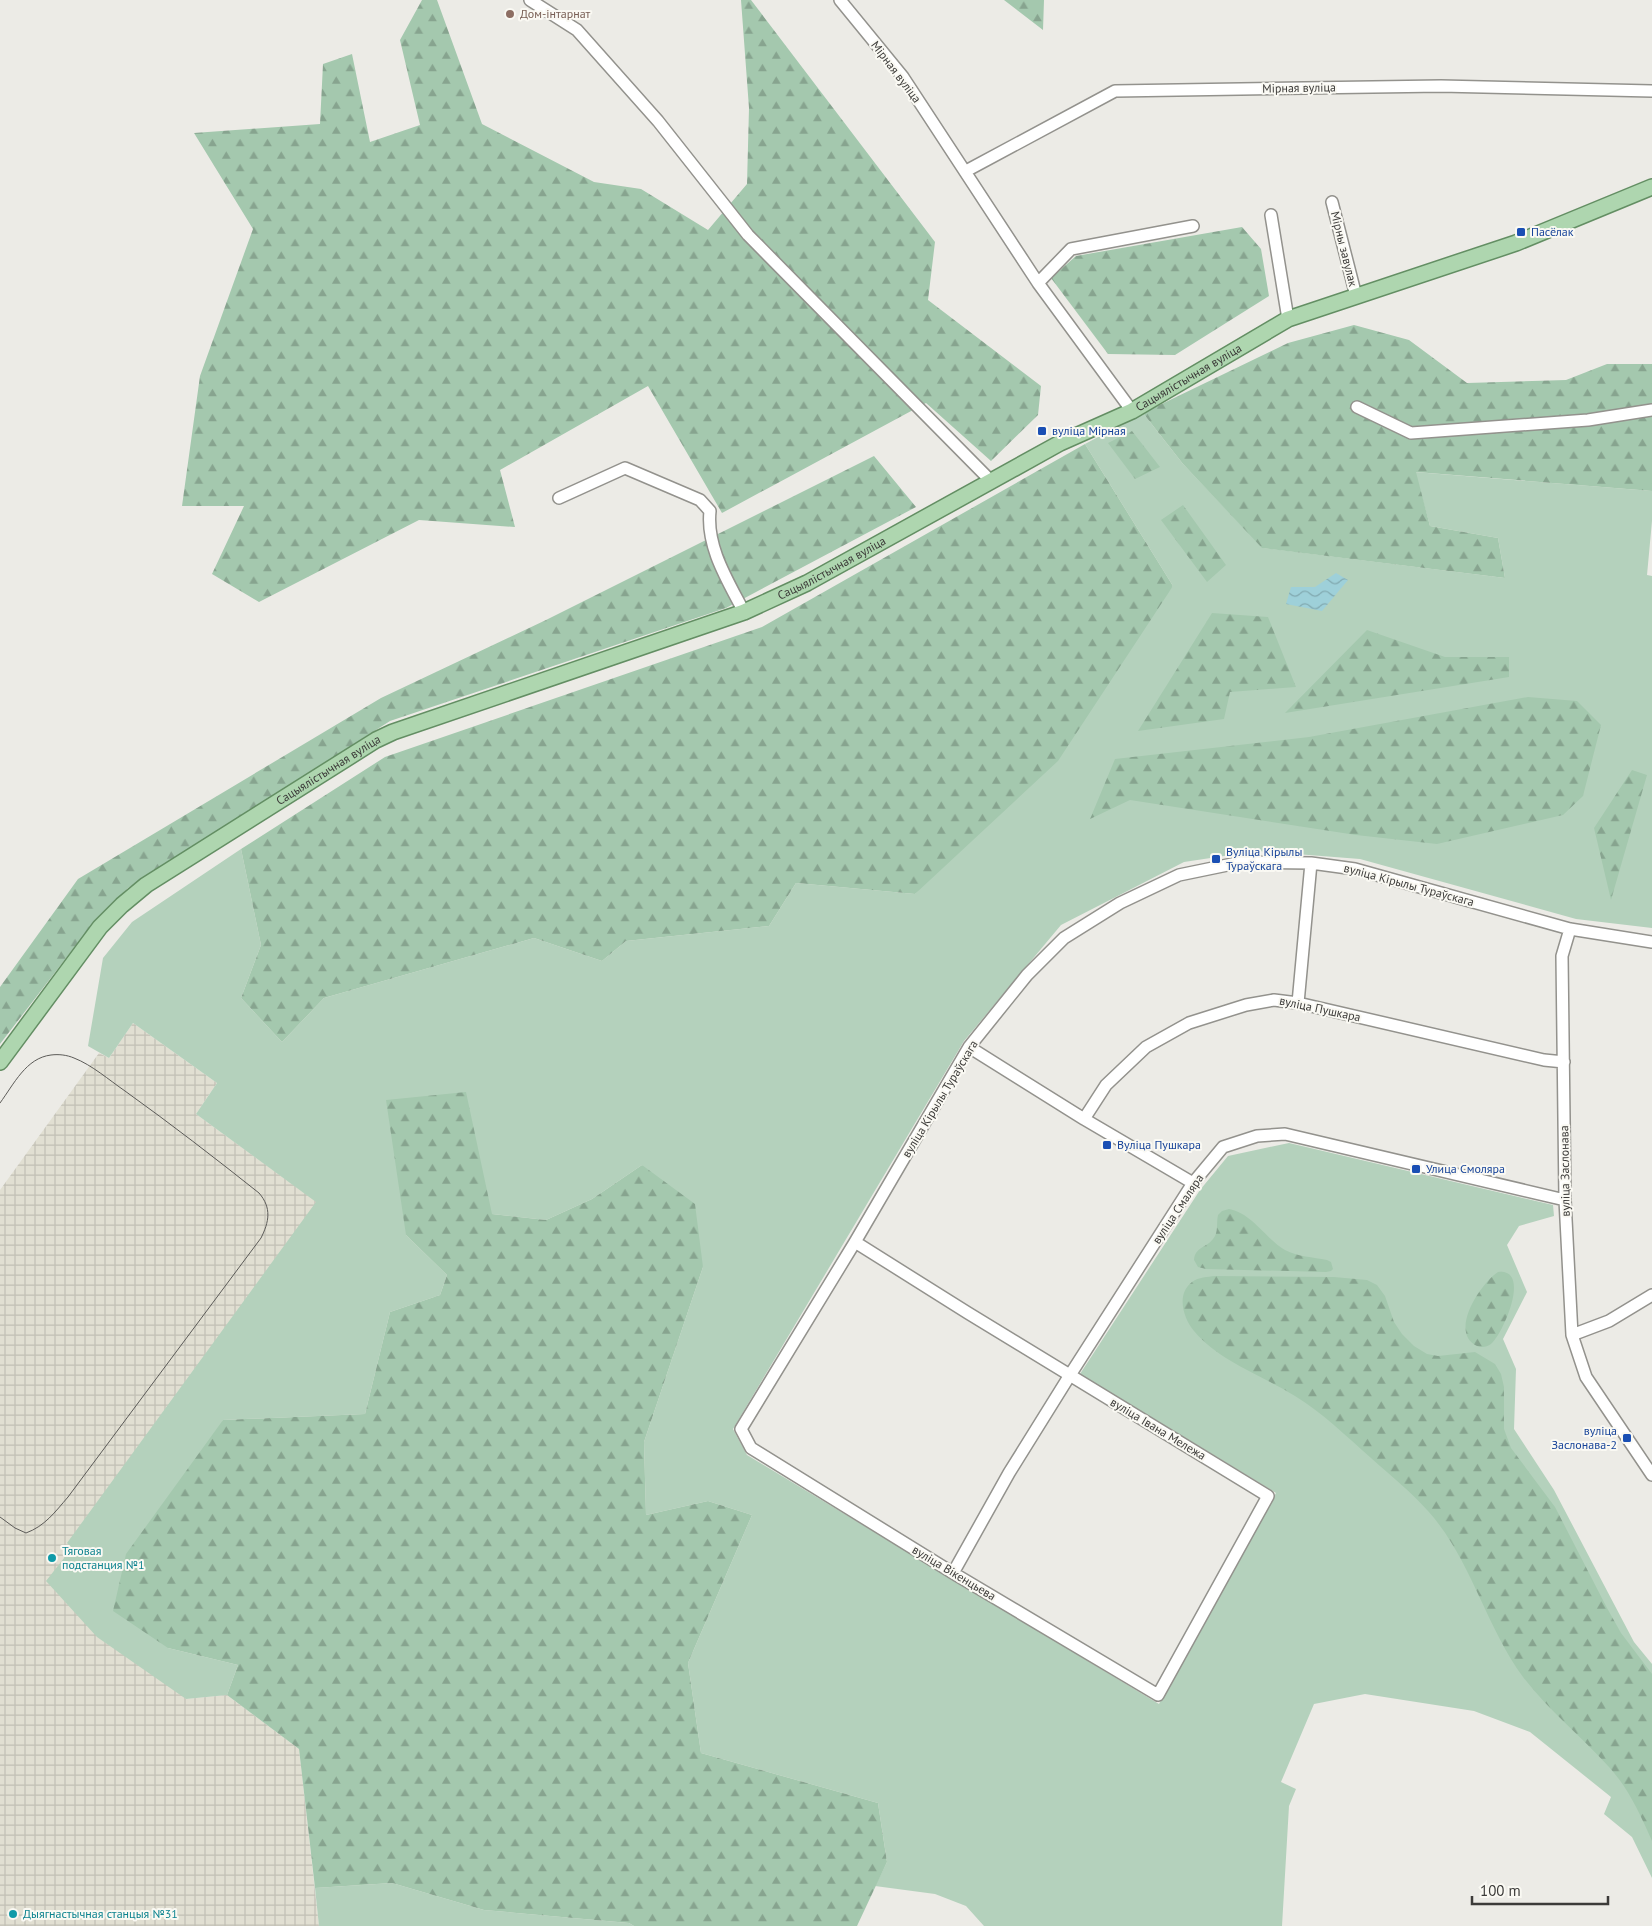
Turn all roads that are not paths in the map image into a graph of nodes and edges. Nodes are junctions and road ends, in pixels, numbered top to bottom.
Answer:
1 (530, 0) edge
2 (840, 0) edge
3 (1652, 92) edge
4 (966, 172) junction
5 (1652, 187) edge
6 (1332, 202) dead end
7 (1271, 215) dead end
8 (1193, 226) dead end
9 (1038, 283) junction
10 (1356, 296) junction
11 (1288, 319) junction
12 (1357, 408) dead end
13 (1652, 410) edge
14 (1132, 411) junction
15 (990, 480) junction
16 (559, 498) dead end
17 (744, 612) junction
18 (1311, 863) junction
19 (1570, 929) junction
20 (1652, 942) edge
21 (1298, 1003) junction
22 (969, 1047) junction
23 (0, 1062) edge
24 (1564, 1062) junction
25 (1084, 1119) junction
26 (1193, 1183) junction
27 (1565, 1200) junction
28 (855, 1242) junction
29 (1652, 1295) edge
30 (1572, 1335) junction
31 (1070, 1375) junction
32 (752, 1448) joint
33 (1652, 1475) edge
34 (953, 1573) junction
35 (1158, 1695) joint

1 - 15 street
2 - 4 street, Мірная вуліца
3 - 4 street, Мірная вуліца
4 - 9 street, Мірная вуліца
5 - 10 main road, Сацыялістычная вуліца
6 - 10 street, Мірны завулак
7 - 11 street
8 - 9 street
9 - 14 street, Мірная вуліца
10 - 11 main road, Сацыялістычная вуліца
11 - 14 main road, Сацыялістычная вуліца
12 - 13 street
14 - 15 main road, Сацыялістычная вуліца
15 - 17 main road, Сацыялістычная вуліца
16 - 17 street
17 - 23 main road, Сацыялістычная вуліца
18 - 19 street, вуліца Кірылы Тураўскага
18 - 21 street
18 - 22 street, вуліца Кірылы Тураўскага
19 - 20 street
19 - 24 street, вуліца Заслонава
21 - 24 street, вуліца Пушкара
21 - 25 street, вуліца Пушкара
22 - 25 street
22 - 28 street, вуліца Кірылы Тураўскага
24 - 27 street, вуліца Заслонава
25 - 26 street
26 - 27 street, вуліца Смаляра
26 - 31 street, вуліца Смаляра
27 - 30 street, вуліца Заслонава
28 - 31 street, вуліца Івана Мележа
28 - 32 street, вуліца Кірылы Тураўскага
29 - 30 street
30 - 33 street, вуліца Заслонава
31 - 34 street, вуліца Смаляра
31 - 35 street, вуліца Івана Мележа
32 - 34 street, вуліца Вікенцьева
34 - 35 street, вуліца Вікенцьева

